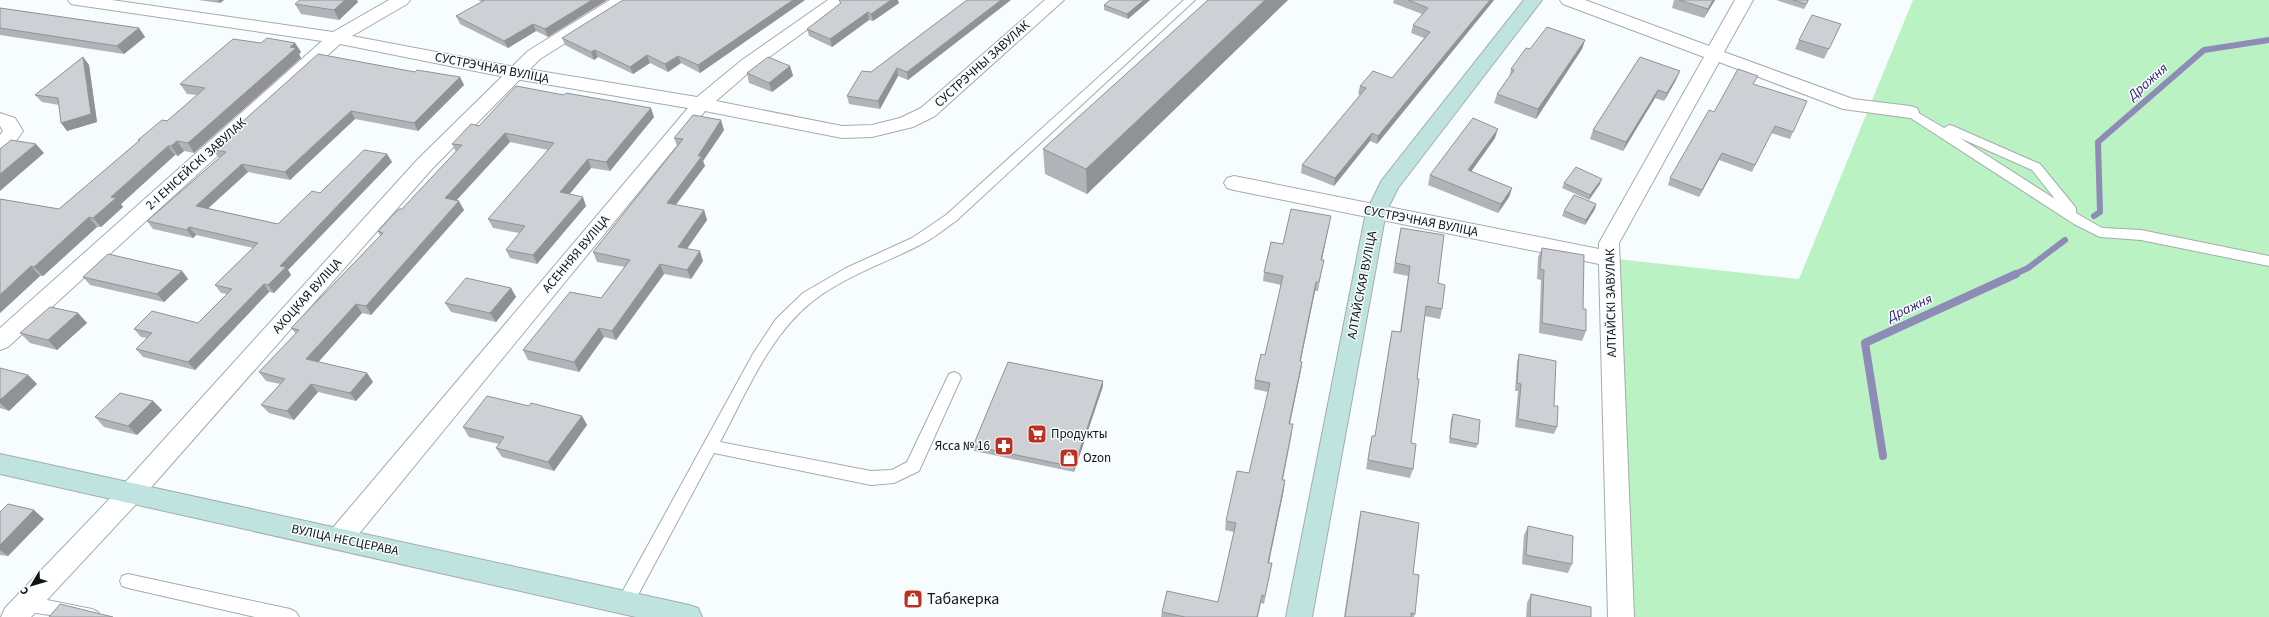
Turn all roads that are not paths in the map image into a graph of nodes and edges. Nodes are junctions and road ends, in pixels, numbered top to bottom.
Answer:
1 (77, 0) edge
2 (401, 0) edge
3 (622, 0) edge
4 (839, 0) edge
5 (1054, 0) edge
6 (1190, 0) edge
7 (1533, 0) edge
8 (1569, 0) edge
9 (1744, 0) edge
10 (336, 38) junction
11 (1715, 53) junction
12 (515, 73) junction
13 (701, 104) junction
14 (1910, 112) junction
15 (0, 119) edge
16 (906, 124) joint
17 (0, 149) edge
18 (1234, 183) dead end
19 (1376, 212) junction
20 (2079, 221) junction
21 (1608, 258) junction
22 (2269, 260) edge
23 (0, 341) edge
24 (954, 378) dead end
25 (711, 446) junction
26 (0, 464) edge
27 (130, 494) junction
28 (340, 538) junction
29 (128, 581) dead end
30 (625, 603) junction
31 (20, 610) edge
32 (233, 611) edge
33 (92, 617) edge
34 (290, 617) edge
35 (689, 617) edge
36 (1299, 617) edge
37 (1621, 617) edge

1 - 10 street, СУСТРЭЧНАЯ ВУЛІЦА
2 - 10 street, 2-І ЕНІСЕЙСКІ ЗАВУЛАК
3 - 12 street, АХОЦКАЯ ВУЛІЦА
4 - 13 street, АСЕННЯЯ ВУЛІЦА
5 - 16 street, СУСТРЭЧНЫ ЗАВУЛАК
6 - 25 lane
7 - 19 main road, АЛТАЙСКАЯ ВУЛІЦА
8 - 11 street
9 - 11 street, АЛТАЙСКІ ЗАВУЛАК
10 - 12 street, СУСТРЭЧНАЯ ВУЛІЦА
10 - 23 street, 2-І ЕНІСЕЙСКІ ЗАВУЛАК
11 - 14 street
11 - 21 street, АЛТАЙСКІ ЗАВУЛАК
12 - 13 street, СУСТРЭЧНАЯ ВУЛІЦА
12 - 27 street, АХОЦКАЯ ВУЛІЦА
13 - 16 street, СУСТРЭЧНАЯ ВУЛІЦА
13 - 28 street, АСЕННЯЯ ВУЛІЦА
14 - 20 lane
14 - 20 lane
15 - 17 street
18 - 19 street, СУСТРЭЧНАЯ ВУЛІЦА
19 - 21 street, СУСТРЭЧНАЯ ВУЛІЦА
19 - 36 main road, АЛТАЙСКАЯ ВУЛІЦА
20 - 22 lane
21 - 37 street, АЛТАЙСКІ ЗАВУЛАК
24 - 25 lane
25 - 30 lane
26 - 27 main road, ВУЛІЦА НЕСЦЕРАВА
27 - 28 main road, ВУЛІЦА НЕСЦЕРАВА
27 - 31 street, АХОЦКАЯ ВУЛІЦА
28 - 30 main road, ВУЛІЦА НЕСЦЕРАВА
29 - 32 lane
30 - 35 main road, ВУЛІЦА НЕСЦЕРАВА
31 - 33 lane
32 - 34 lane

